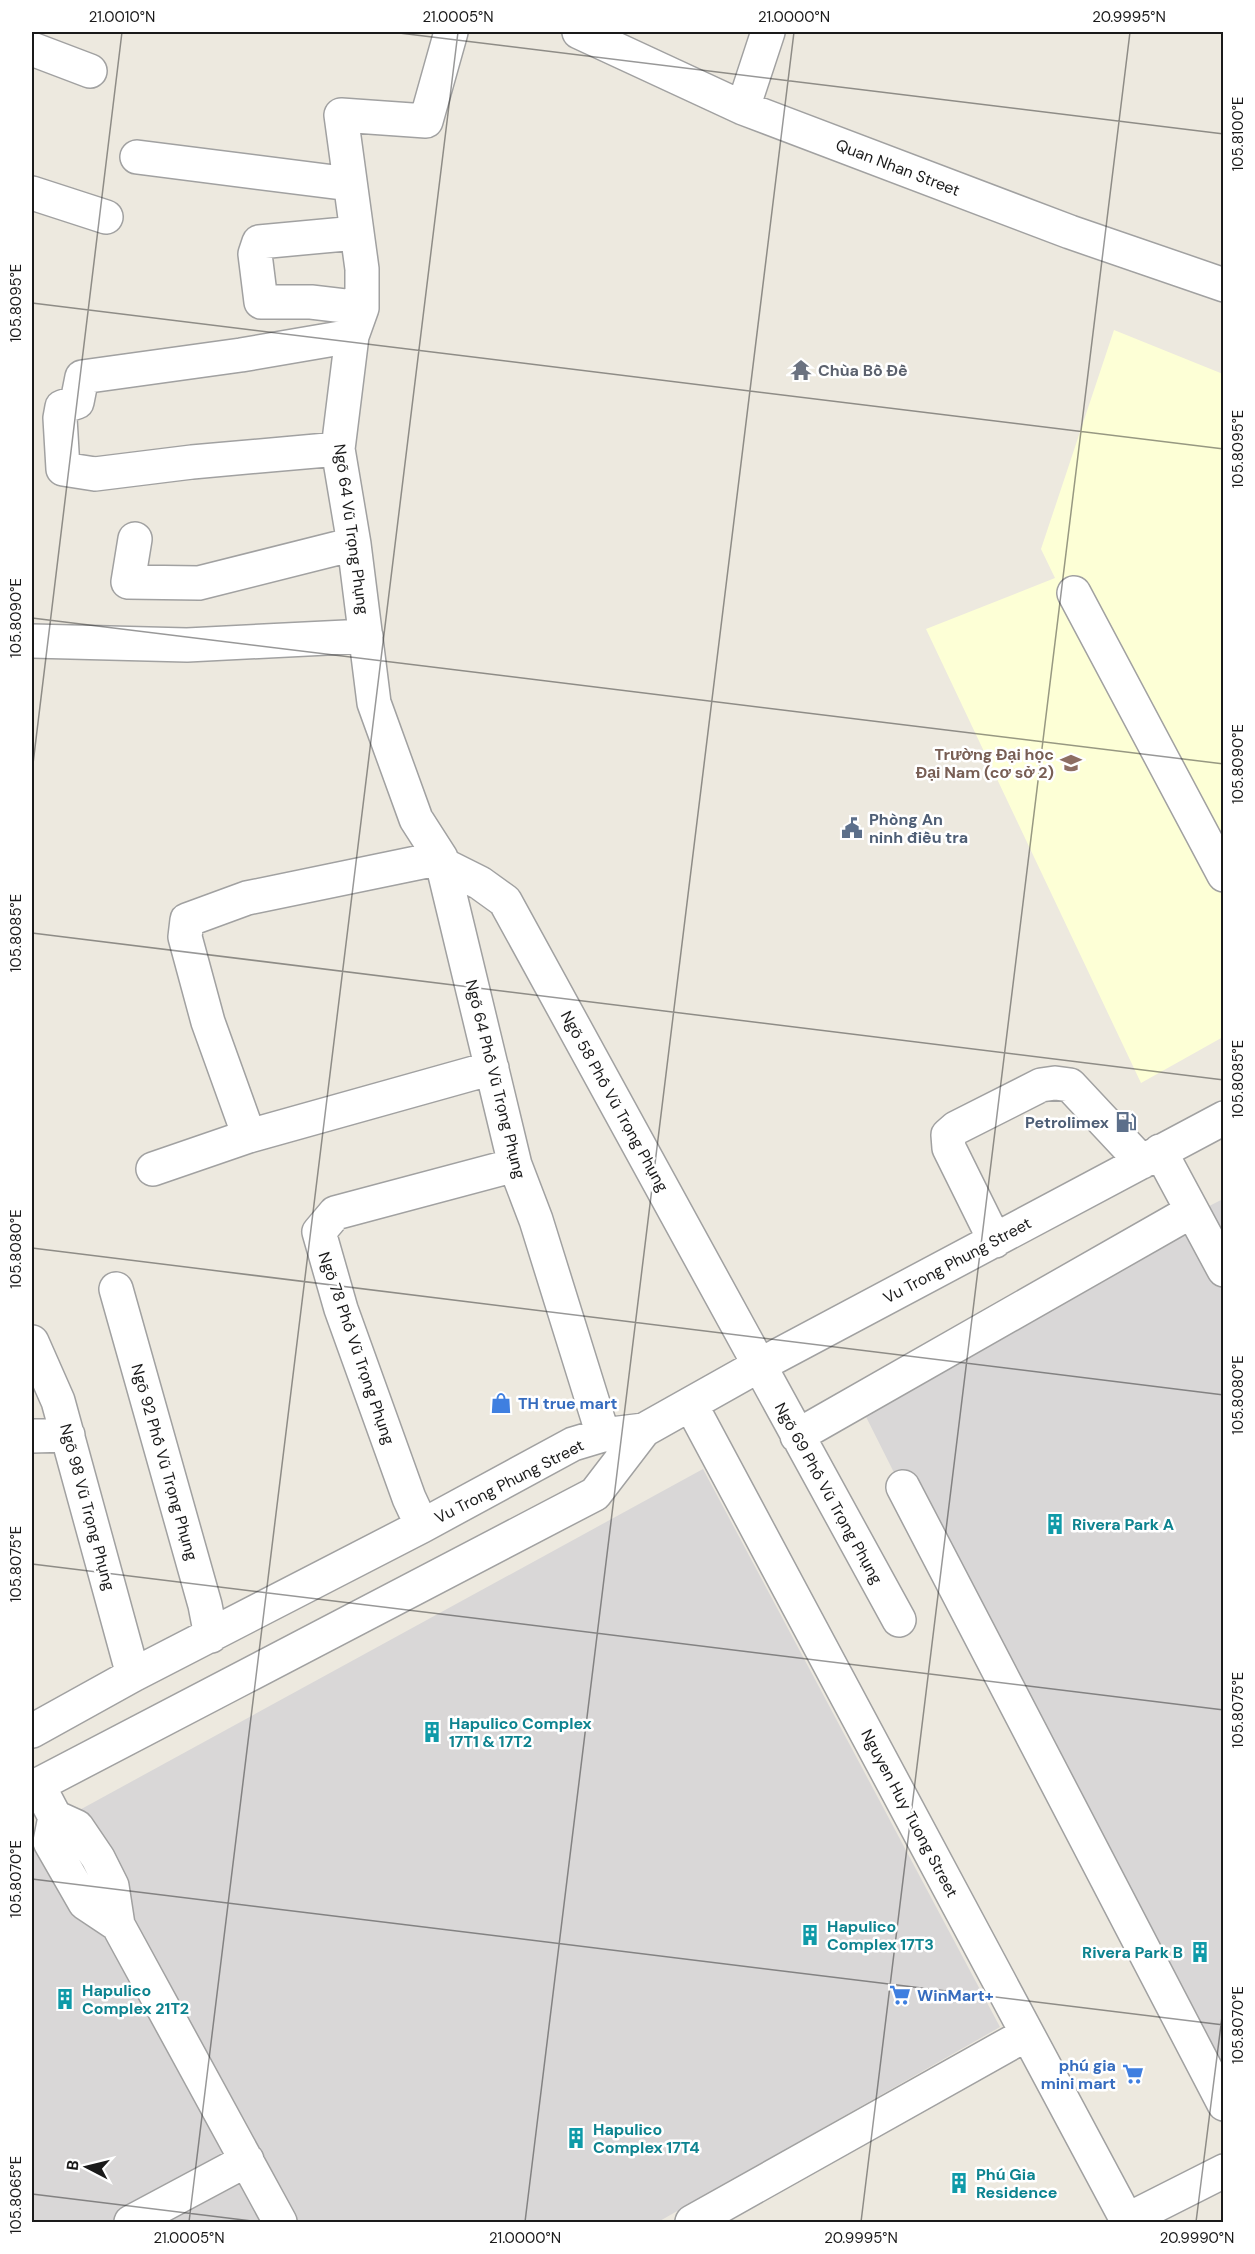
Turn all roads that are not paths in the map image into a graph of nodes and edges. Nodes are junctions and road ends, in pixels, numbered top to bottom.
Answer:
1 (451, 32) edge
2 (579, 32) edge
3 (768, 32) edge
4 (32, 50) edge
5 (90, 71) dead end
6 (744, 108) junction
7 (137, 157) dead end
8 (350, 184) junction
9 (32, 193) edge
10 (106, 217) dead end
11 (356, 233) junction
12 (1224, 285) edge
13 (357, 322) junction
14 (338, 449) junction
15 (135, 539) dead end
16 (354, 544) junction
17 (1074, 593) dead end
18 (366, 636) junction
19 (32, 641) edge
20 (441, 861) junction
21 (1224, 874) edge
22 (492, 1068) junction
23 (1224, 1118) edge
24 (249, 1137) junction
25 (1151, 1156) junction
26 (515, 1165) junction
27 (153, 1169) dead end
28 (1192, 1211) junction
29 (995, 1241) junction
30 (1224, 1270) edge
31 (116, 1289) dead end
32 (32, 1342) edge
33 (758, 1366) junction
34 (691, 1404) junction
35 (644, 1430) junction
36 (68, 1434) junction
37 (603, 1435) junction
38 (32, 1436) edge
39 (797, 1436) junction
40 (903, 1487) dead end
41 (422, 1526) junction
42 (899, 1620) dead end
43 (211, 1636) junction
44 (133, 1675) junction
45 (32, 1731) edge
46 (35, 1786) edge
47 (1028, 2034) junction
48 (1224, 2104) edge
49 (247, 2160) junction
50 (1224, 2171) edge
51 (1128, 2221) edge
52 (131, 2223) edge
53 (280, 2223) edge
54 (692, 2223) edge

1 - 8 street, Ngõ 64 Vũ Trọng Phụng
2 - 6 street, Quan Nhan Street
3 - 6 street
4 - 5 street
6 - 12 street, Quan Nhan Street
7 - 8 street
8 - 11 street, Ngõ 64 Vũ Trọng Phụng
9 - 10 street
11 - 13 street, Ngõ 64 Vũ Trọng Phụng
11 - 13 street
13 - 14 street, Ngõ 64 Vũ Trọng Phụng
13 - 14 street
14 - 16 street, Ngõ 64 Vũ Trọng Phụng
15 - 16 street
16 - 18 street, Ngõ 64 Vũ Trọng Phụng
17 - 21 street
18 - 19 street
18 - 20 street, Ngõ 64 Vũ Trọng Phụng
20 - 22 street, Ngõ 64 Phố Vũ Trọng Phụng
20 - 24 street
20 - 33 street, Ngõ 58 Phố Vũ Trọng Phụng
22 - 24 street
22 - 26 street, Ngõ 64 Phố Vũ Trọng Phụng
23 - 25 street, Vu Trong Phung Street
24 - 27 street
25 - 28 street
25 - 29 street, Vu Trong Phung Street
25 - 29 street
26 - 37 street, Ngõ 64 Phố Vũ Trọng Phụng
26 - 41 street, Ngõ 78 Phố Vũ Trọng Phụng
28 - 30 street
28 - 39 street
29 - 33 street, Vu Trong Phung Street
31 - 43 street, Ngõ 92 Phố Vũ Trọng Phụng
32 - 36 street, Ngõ 98 Vũ Trọng Phụng
33 - 34 street, Vu Trong Phung Street
33 - 39 street, Ngõ 69 Phố Vũ Trọng Phụng
34 - 35 street, Vu Trong Phung Street
34 - 47 street, Nguyen Huy Tuong Street
35 - 37 street, Vu Trong Phung Street
35 - 46 street
36 - 38 street
36 - 44 street, Ngõ 98 Vũ Trọng Phụng
37 - 41 street, Vu Trong Phung Street
39 - 42 street, Ngõ 69 Phố Vũ Trọng Phụng
40 - 48 street
41 - 43 street, Vu Trong Phung Street
43 - 44 street, Vu Trong Phung Street
44 - 45 street, Vu Trong Phung Street
46 - 49 street
47 - 51 street, Nguyen Huy Tuong Street
47 - 54 street
49 - 52 street
49 - 53 street
50 - 51 street

